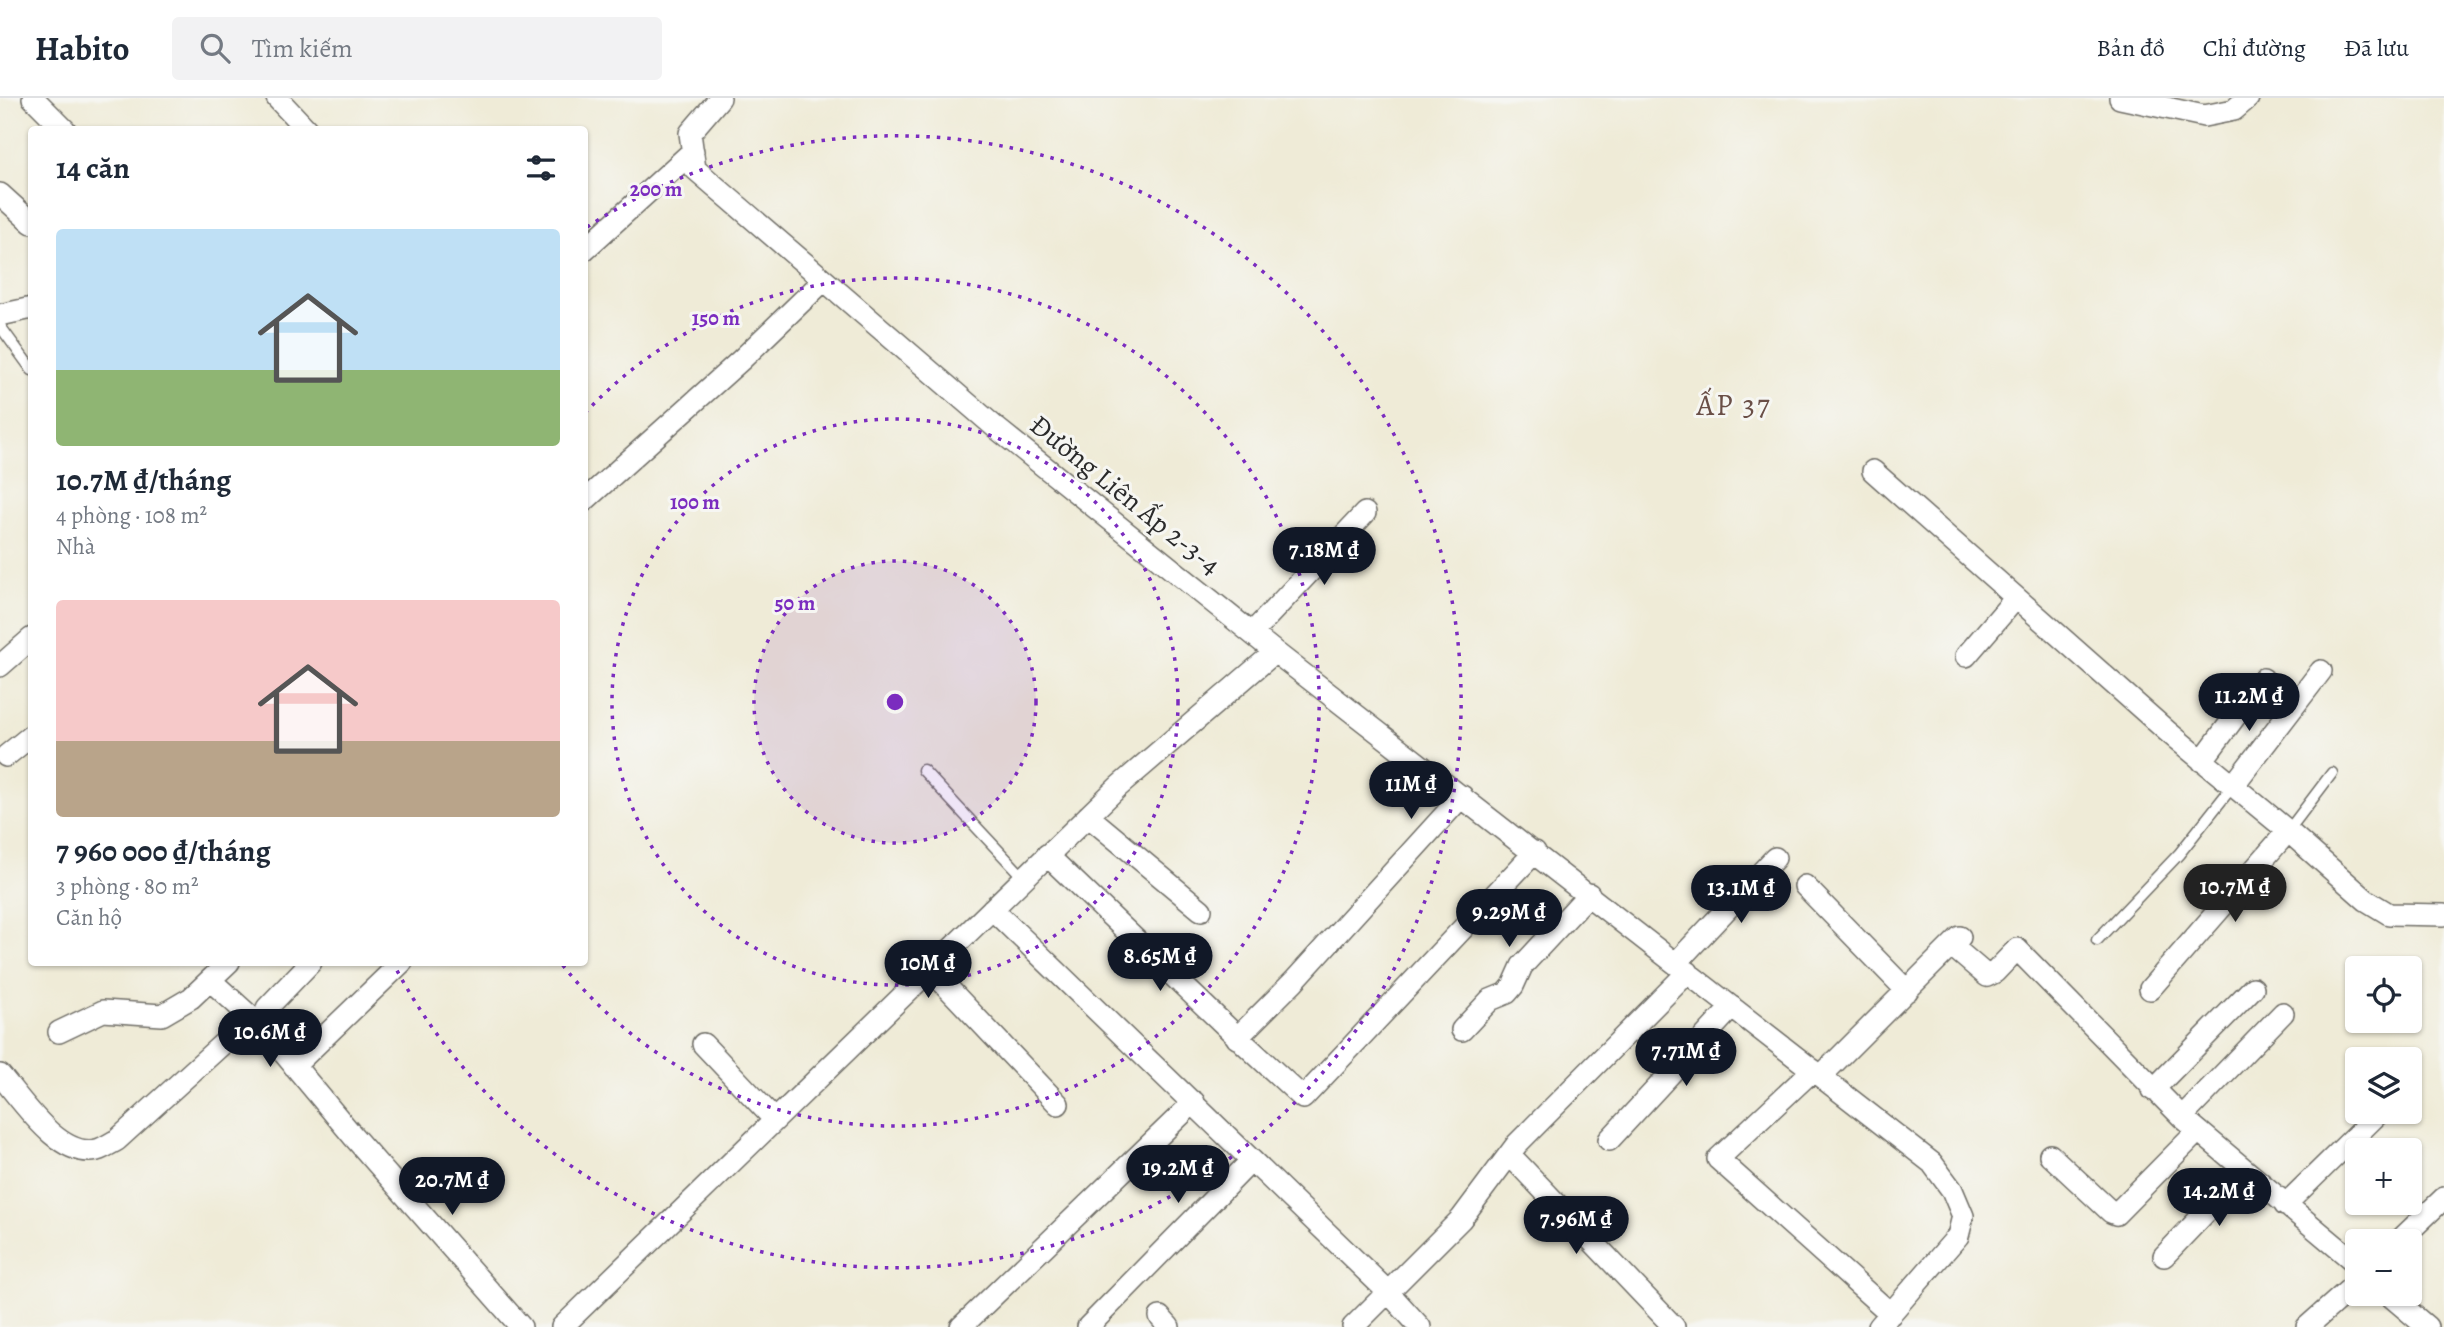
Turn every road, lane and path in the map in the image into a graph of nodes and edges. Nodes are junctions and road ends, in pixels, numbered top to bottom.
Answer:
1 (33, 98) edge
2 (277, 98) edge
3 (720, 98) edge
4 (2120, 98) edge
5 (2248, 98) edge
6 (61, 126) edge
7 (303, 126) edge
8 (693, 151) junction
9 (0, 194) edge
10 (28, 219) edge
11 (588, 246) edge
12 (823, 281) junction
13 (28, 310) edge
14 (0, 315) edge
15 (0, 326) edge
16 (28, 364) edge
17 (1873, 471) dead end
18 (588, 497) edge
19 (1365, 513) dead end
20 (2015, 598) junction
21 (1252, 633) junction
22 (28, 642) edge
23 (1275, 652) junction
24 (1966, 656) dead end
25 (0, 666) edge
26 (2322, 671) dead end
27 (2263, 679) dead end
28 (28, 738) edge
29 (6, 756) dead end
30 (2202, 761) junction
31 (923, 770) dead end
32 (2332, 773) dead end
33 (2232, 787) junction
34 (1462, 796) junction
35 (1088, 816) junction
36 (2288, 831) junction
37 (1535, 852) junction
38 (1047, 855) junction
39 (1775, 858) dead end
40 (1024, 878) junction
41 (1805, 886) dead end
42 (1588, 894) junction
43 (992, 909) junction
44 (1201, 909) dead end
45 (2444, 915) edge
46 (2097, 940) dead end
47 (225, 966) edge
48 (307, 966) edge
49 (398, 966) edge
50 (1682, 967) junction
51 (930, 969) junction
52 (211, 980) junction
53 (2253, 988) dead end
54 (2150, 989) dead end
55 (1908, 991) junction
56 (1732, 1007) junction
57 (2283, 1013) dead end
58 (257, 1023) junction
59 (1462, 1030) dead end
60 (59, 1032) dead end
61 (1237, 1038) junction
62 (703, 1044) dead end
63 (294, 1066) junction
64 (1817, 1073) junction
65 (0, 1075) edge
66 (2153, 1090) junction
67 (1194, 1102) junction
68 (1058, 1104) dead end
69 (775, 1120) junction
70 (2190, 1124) junction
71 (2368, 1124) edge
72 (1609, 1140) dead end
73 (1510, 1155) junction
74 (2050, 1155) dead end
75 (1251, 1161) junction
76 (2245, 1171) junction
77 (2444, 1198) edge
78 (2285, 1205) junction
79 (2412, 1229) edge
80 (2345, 1254) edge
81 (2164, 1255) dead end
82 (1389, 1293) junction
83 (2345, 1293) edge
84 (2402, 1306) edge
85 (1885, 1320) edge
86 (571, 1324) edge
87 (521, 1327) edge
88 (961, 1327) edge
89 (1088, 1327) edge
90 (1353, 1327) edge
91 (1420, 1327) edge
92 (1674, 1327) edge
93 (2307, 1327) edge
94 (2427, 1327) edge

1 - 6 street
2 - 7 street
3 - 8 street
4 - 5 street
8 - 11 street
8 - 12 street, Đường Liên Ấp 2-3-4
9 - 10 street
12 - 18 street
12 - 21 street, Đường Liên Ấp 2-3-4
13 - 14 street
15 - 16 lane
17 - 20 street
19 - 21 street
20 - 24 street
20 - 30 street
21 - 23 street, Đường Liên Ấp 2-3-4
22 - 25 street
23 - 34 street, Đường Liên Ấp 2-3-4
23 - 35 street
26 - 33 street
27 - 30 street
28 - 29 street
30 - 33 street
31 - 40 lane
32 - 36 lane
33 - 36 street
33 - 46 lane
34 - 37 street, Đường Liên Ấp 2-3-4
34 - 61 street
35 - 38 street
35 - 44 street
36 - 45 street
36 - 54 street
37 - 42 street, Đường Liên Ấp 2-3-4
37 - 61 street
38 - 40 street
38 - 61 street
39 - 50 street
40 - 43 street
41 - 55 street
42 - 50 street, Đường Liên Ấp 2-3-4
42 - 59 street
43 - 51 street
43 - 67 street
47 - 52 street
48 - 58 street
49 - 63 street
50 - 56 street, Đường Liên Ấp 2-3-4
50 - 73 street
51 - 68 street
51 - 69 street
52 - 58 street
52 - 60 street
53 - 66 street
55 - 64 street
55 - 66 street
56 - 64 street, Đường Liên Ấp 2-3-4
56 - 72 street
57 - 70 street
58 - 63 street
58 - 65 street
62 - 69 street
63 - 87 street
64 - 85 street, Đường Liên Ấp 2-3-4
64 - 85 street
66 - 70 street
67 - 75 street
67 - 88 street
69 - 86 street
70 - 74 street
70 - 76 street
71 - 78 street
73 - 82 street
73 - 92 street
75 - 82 street
75 - 89 street
76 - 78 street
76 - 81 street
77 - 79 street
78 - 80 street
82 - 90 street
82 - 91 street
83 - 93 street
84 - 94 street

